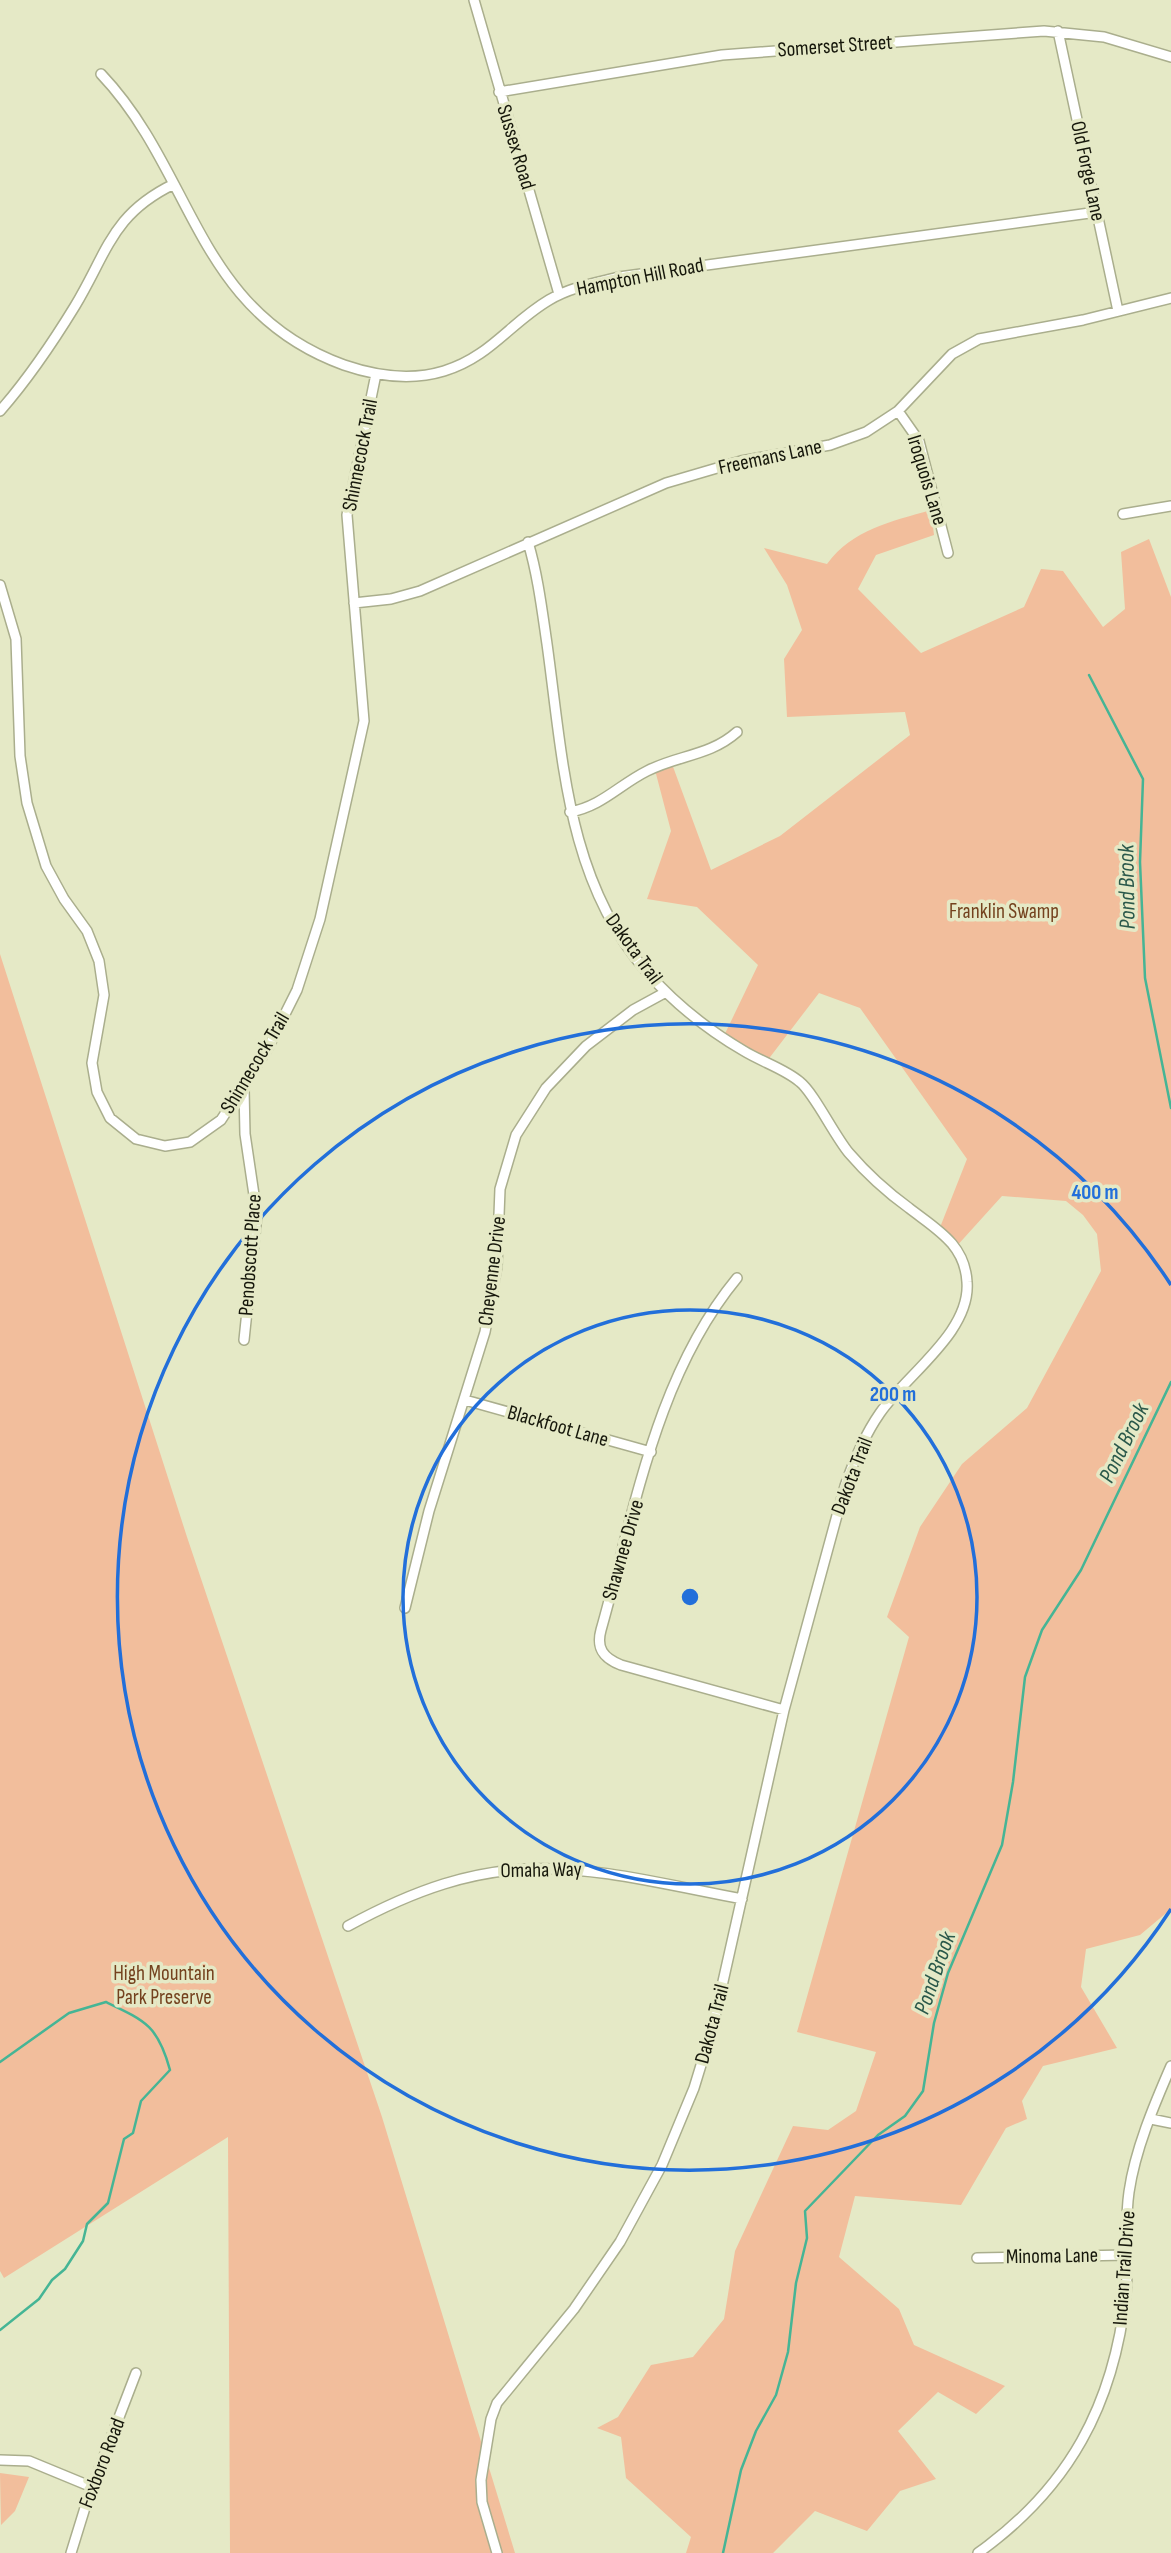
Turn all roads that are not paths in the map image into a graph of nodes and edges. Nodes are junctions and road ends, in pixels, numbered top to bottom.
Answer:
1 (474, 0) edge
2 (1058, 31) junction
3 (1171, 57) edge
4 (101, 74) dead end
5 (499, 92) junction
6 (174, 184) junction
7 (1097, 212) junction
8 (559, 294) junction
9 (1171, 298) edge
10 (1118, 311) junction
11 (376, 374) junction
12 (0, 411) edge
13 (898, 411) junction
14 (1171, 506) edge
15 (1123, 514) dead end
16 (527, 542) junction
17 (948, 553) dead end
18 (0, 584) edge
19 (354, 603) junction
20 (737, 732) dead end
21 (570, 812) junction
22 (666, 992) junction
23 (244, 1087) junction
24 (737, 1278) dead end
25 (244, 1340) dead end
26 (465, 1400) junction
27 (651, 1452) junction
28 (405, 1608) dead end
29 (784, 1710) junction
30 (742, 1899) junction
31 (348, 1926) dead end
32 (1171, 2066) edge
33 (1151, 2119) junction
34 (1171, 2123) edge
35 (1127, 2255) junction
36 (976, 2258) dead end
37 (136, 2373) dead end
38 (0, 2460) edge
39 (92, 2487) junction
40 (71, 2553) edge
41 (497, 2553) edge
42 (978, 2553) edge

1 - 5 street, Sussex Road
2 - 3 street, Somerset Street
2 - 5 street, Somerset Street
2 - 7 street, Old Forge Lane
4 - 6 street, Hampton Hill Road
5 - 8 street, Sussex Road
6 - 11 street, Hampton Hill Road
6 - 12 street
7 - 8 street, Hampton Hill Road
7 - 10 street, Old Forge Lane
8 - 11 street, Hampton Hill Road
9 - 10 street, Freemans Lane
10 - 13 street, Freemans Lane
11 - 19 street, Shinnecock Trail
13 - 16 street, Freemans Lane
13 - 17 street, Iroquois Lane
14 - 15 street
16 - 19 street, Freemans Lane
16 - 21 street, Dakota Trail
18 - 23 street, Shinnecock Trail
19 - 23 street, Shinnecock Trail
20 - 21 street
21 - 22 street, Dakota Trail
22 - 26 street, Cheyenne Drive
22 - 29 street, Dakota Trail
23 - 25 street, Penobscott Place
24 - 27 street, Shawnee Drive
26 - 27 street, Blackfoot Lane
26 - 28 street, Cheyenne Drive
27 - 29 street, Shawnee Drive
29 - 30 street, Dakota Trail
30 - 31 street, Omaha Way
30 - 41 street, Dakota Trail
32 - 33 street, Indian Trail Drive
33 - 34 street
33 - 35 street, Indian Trail Drive
35 - 36 street, Minoma Lane
35 - 42 street, Indian Trail Drive
37 - 39 street, Foxboro Road
38 - 39 street
39 - 40 street, Foxboro Road

